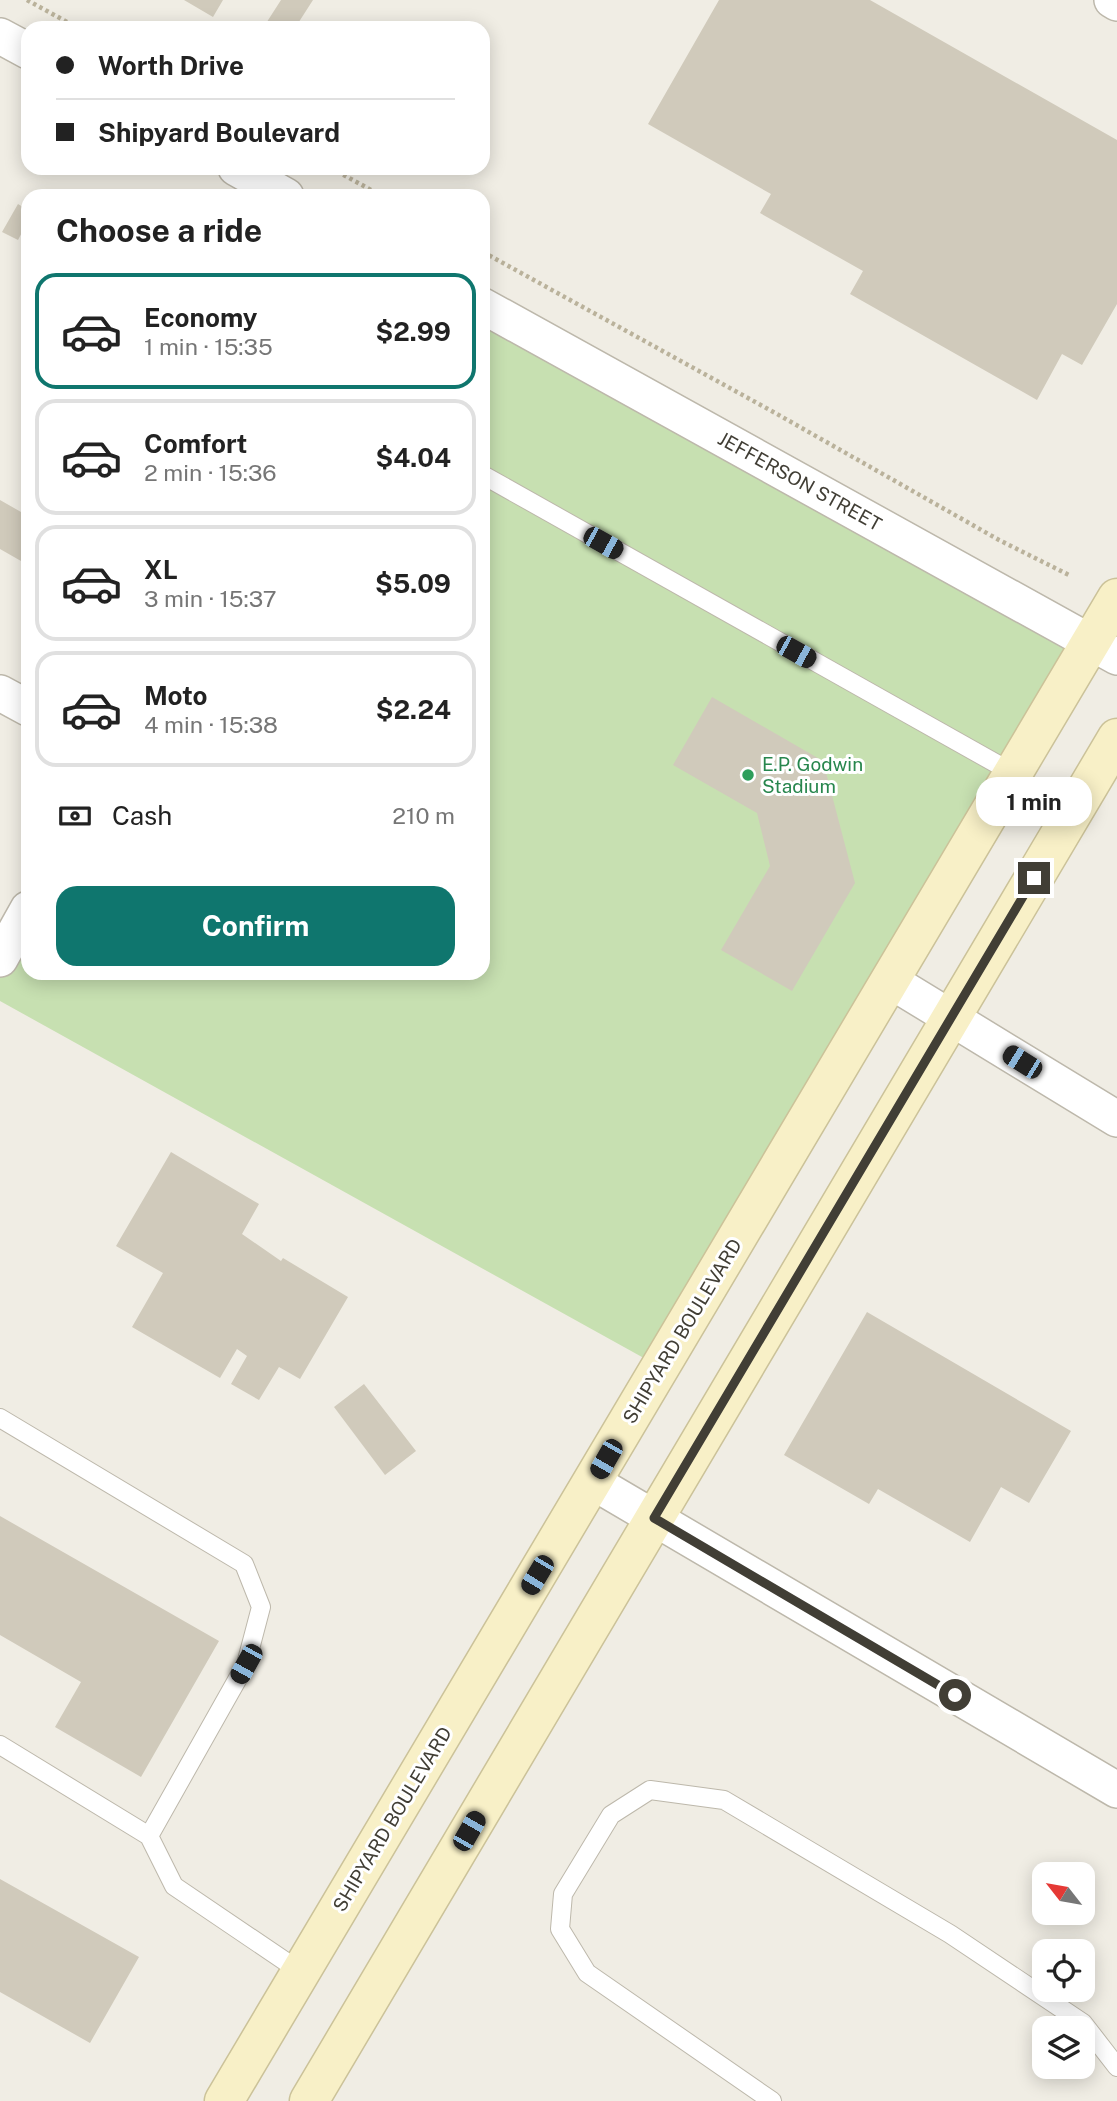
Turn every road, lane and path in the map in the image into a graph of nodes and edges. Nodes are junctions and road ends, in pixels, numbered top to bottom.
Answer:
1 (27, 0) edge
2 (1112, 0) edge
3 (1117, 3) edge
4 (65, 21) edge
5 (0, 36) edge
6 (21, 47) edge
7 (248, 175) edge
8 (344, 175) edge
9 (274, 189) edge
10 (369, 189) edge
11 (490, 256) edge
12 (490, 310) edge
13 (490, 479) edge
14 (1069, 575) dead end
15 (1117, 598) edge
16 (1104, 650) edge
17 (0, 693) edge
18 (21, 704) edge
19 (1117, 738) edge
20 (1013, 774) junction
21 (21, 922) edge
22 (0, 959) edge
23 (889, 980) junction
24 (951, 1019) junction
25 (1117, 1119) edge
26 (0, 1418) edge
27 (593, 1482) junction
28 (654, 1518) junction
29 (0, 1745) edge
30 (1117, 1790) edge
31 (149, 1836) junction
32 (301, 1972) junction
33 (1117, 2067) edge
34 (244, 2068) junction
35 (207, 2101) edge
36 (224, 2101) edge
37 (309, 2101) edge
38 (772, 2101) edge

1 - 4 path
2 - 3 street
5 - 6 street
7 - 9 street
8 - 10 path
11 - 14 path
12 - 16 street, JEFFERSON STREET
13 - 20 lane
15 - 16 main road, SHIPYARD BOULEVARD
16 - 20 main road, SHIPYARD BOULEVARD
17 - 18 street
19 - 24 main road
20 - 23 main road, SHIPYARD BOULEVARD
21 - 22 street
23 - 24 street
23 - 27 main road, SHIPYARD BOULEVARD
24 - 25 street
24 - 28 main road
26 - 31 lane
27 - 28 street
27 - 32 main road, SHIPYARD BOULEVARD
28 - 30 street
28 - 37 main road
29 - 31 lane
31 - 32 lane
32 - 34 main road, SHIPYARD BOULEVARD
33 - 38 lane
34 - 35 main road
34 - 36 main road, SHIPYARD BOULEVARD

